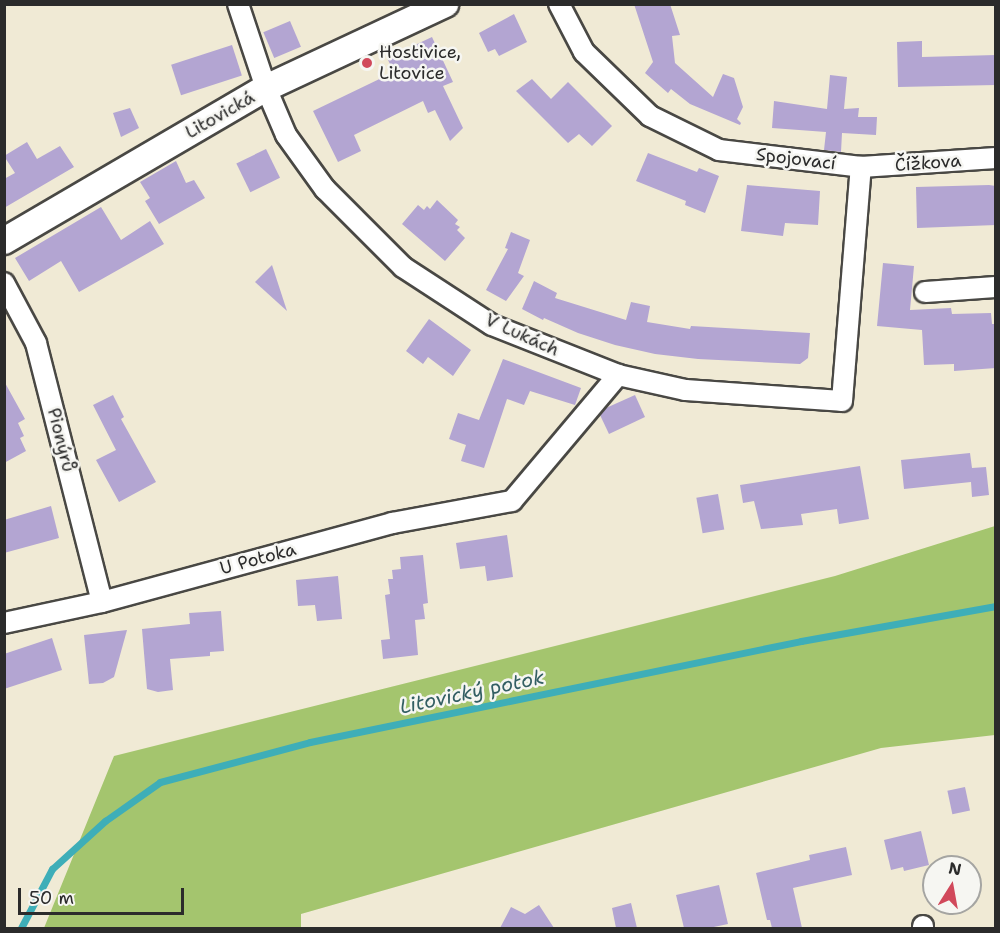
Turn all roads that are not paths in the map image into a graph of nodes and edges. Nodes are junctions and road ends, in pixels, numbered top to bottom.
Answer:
1 (238, 4) edge
2 (445, 4) edge
3 (559, 4) edge
4 (266, 88) junction
5 (996, 158) edge
6 (861, 167) junction
7 (4, 241) edge
8 (4, 283) edge
9 (996, 287) edge
10 (925, 292) dead end
11 (618, 375) junction
12 (842, 401) joint
13 (102, 602) junction
14 (4, 623) edge

1 - 4 street, V Lukách
2 - 4 street, Litovická
3 - 6 street, Spojovací
4 - 7 street, Litovická
4 - 11 street, V Lukách
5 - 6 street, Čížkova
6 - 12 street, Spojovací
8 - 13 street, Pionýrů
9 - 10 street
11 - 12 street, V Lukách
11 - 13 street, U Potoka
13 - 14 street, U Potoka

